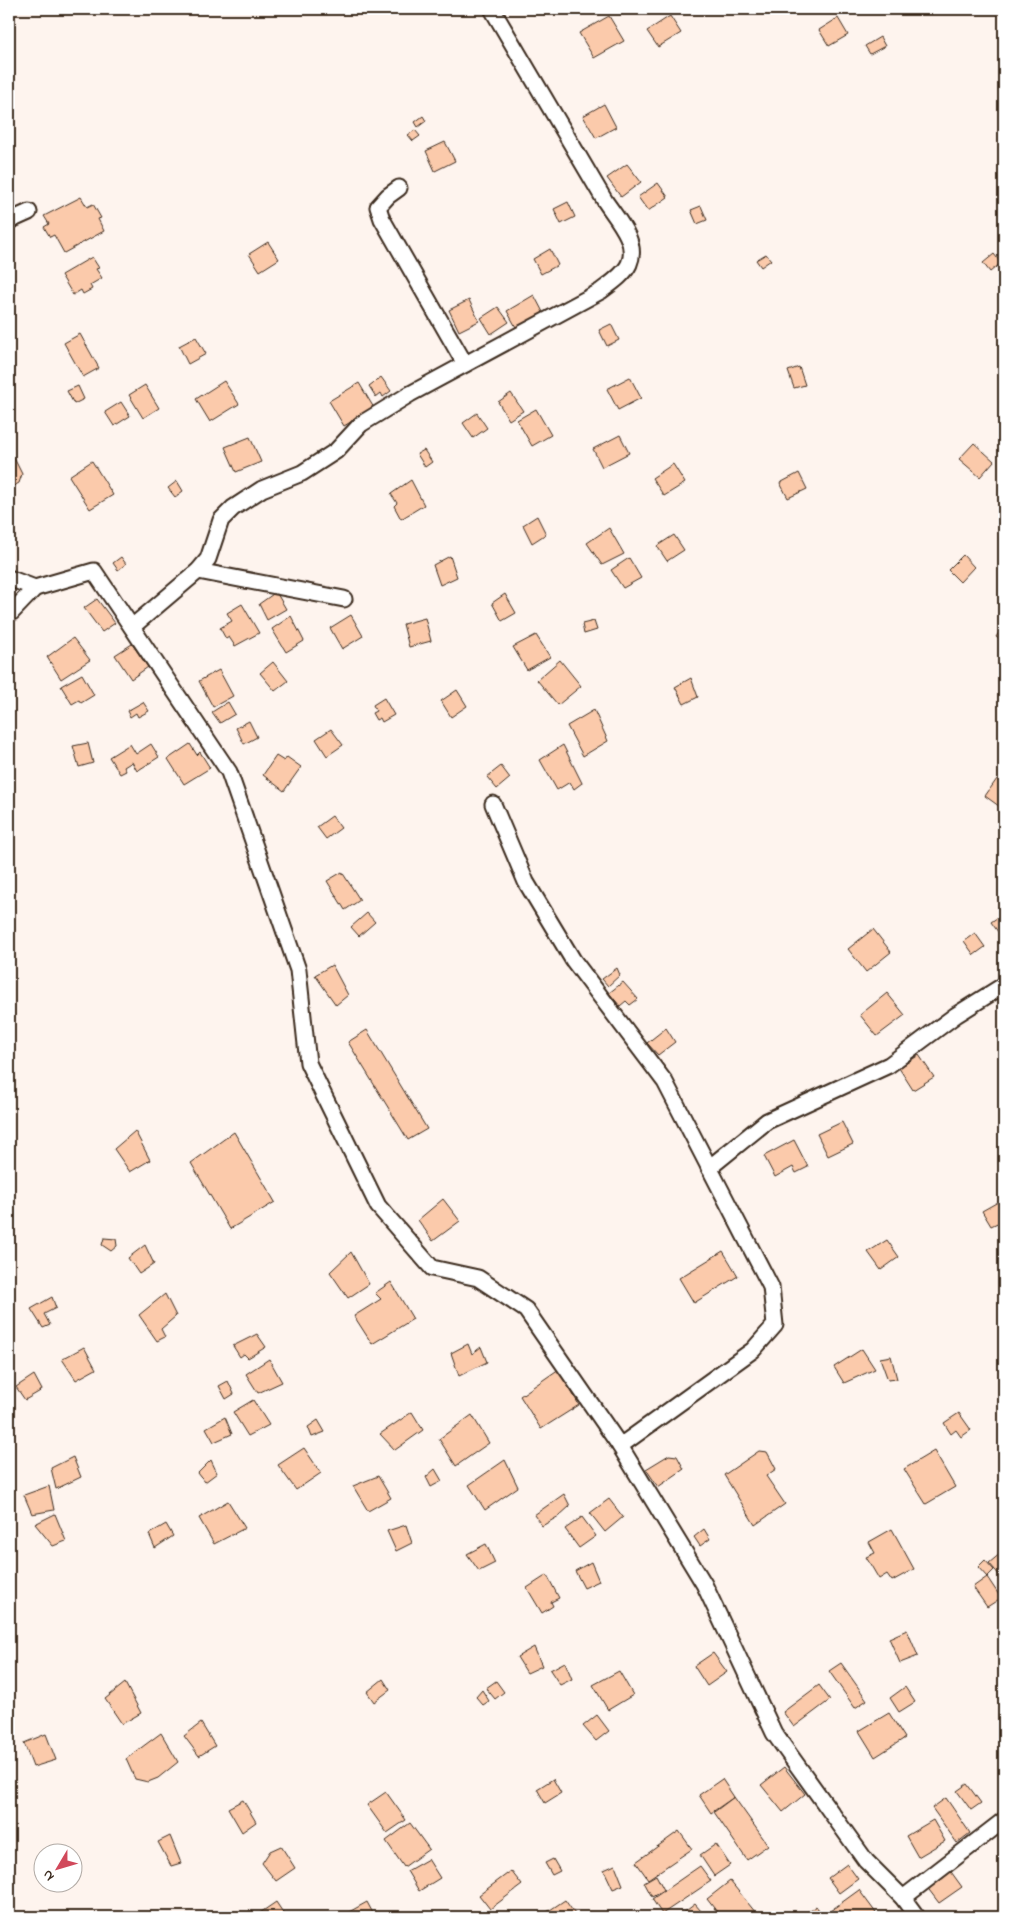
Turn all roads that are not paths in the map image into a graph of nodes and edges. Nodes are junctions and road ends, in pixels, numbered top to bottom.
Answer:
1 (492, 9) edge
2 (399, 188) dead end
3 (28, 212) dead end
4 (9, 221) edge
5 (465, 364) junction
6 (198, 571) junction
7 (9, 578) edge
8 (35, 588) junction
9 (344, 599) dead end
10 (9, 613) edge
11 (132, 627) junction
12 (494, 804) dead end
13 (1004, 985) edge
14 (709, 1168) junction
15 (620, 1446) junction
16 (1004, 1820) edge
17 (903, 1898) junction
18 (917, 1917) edge

1 - 5 street
2 - 5 street
3 - 4 street
5 - 6 street
6 - 9 street
6 - 11 street
7 - 8 street
8 - 10 street
8 - 11 street
11 - 15 street
12 - 14 street
13 - 14 street
14 - 15 street
15 - 17 street
16 - 17 street
17 - 18 street

